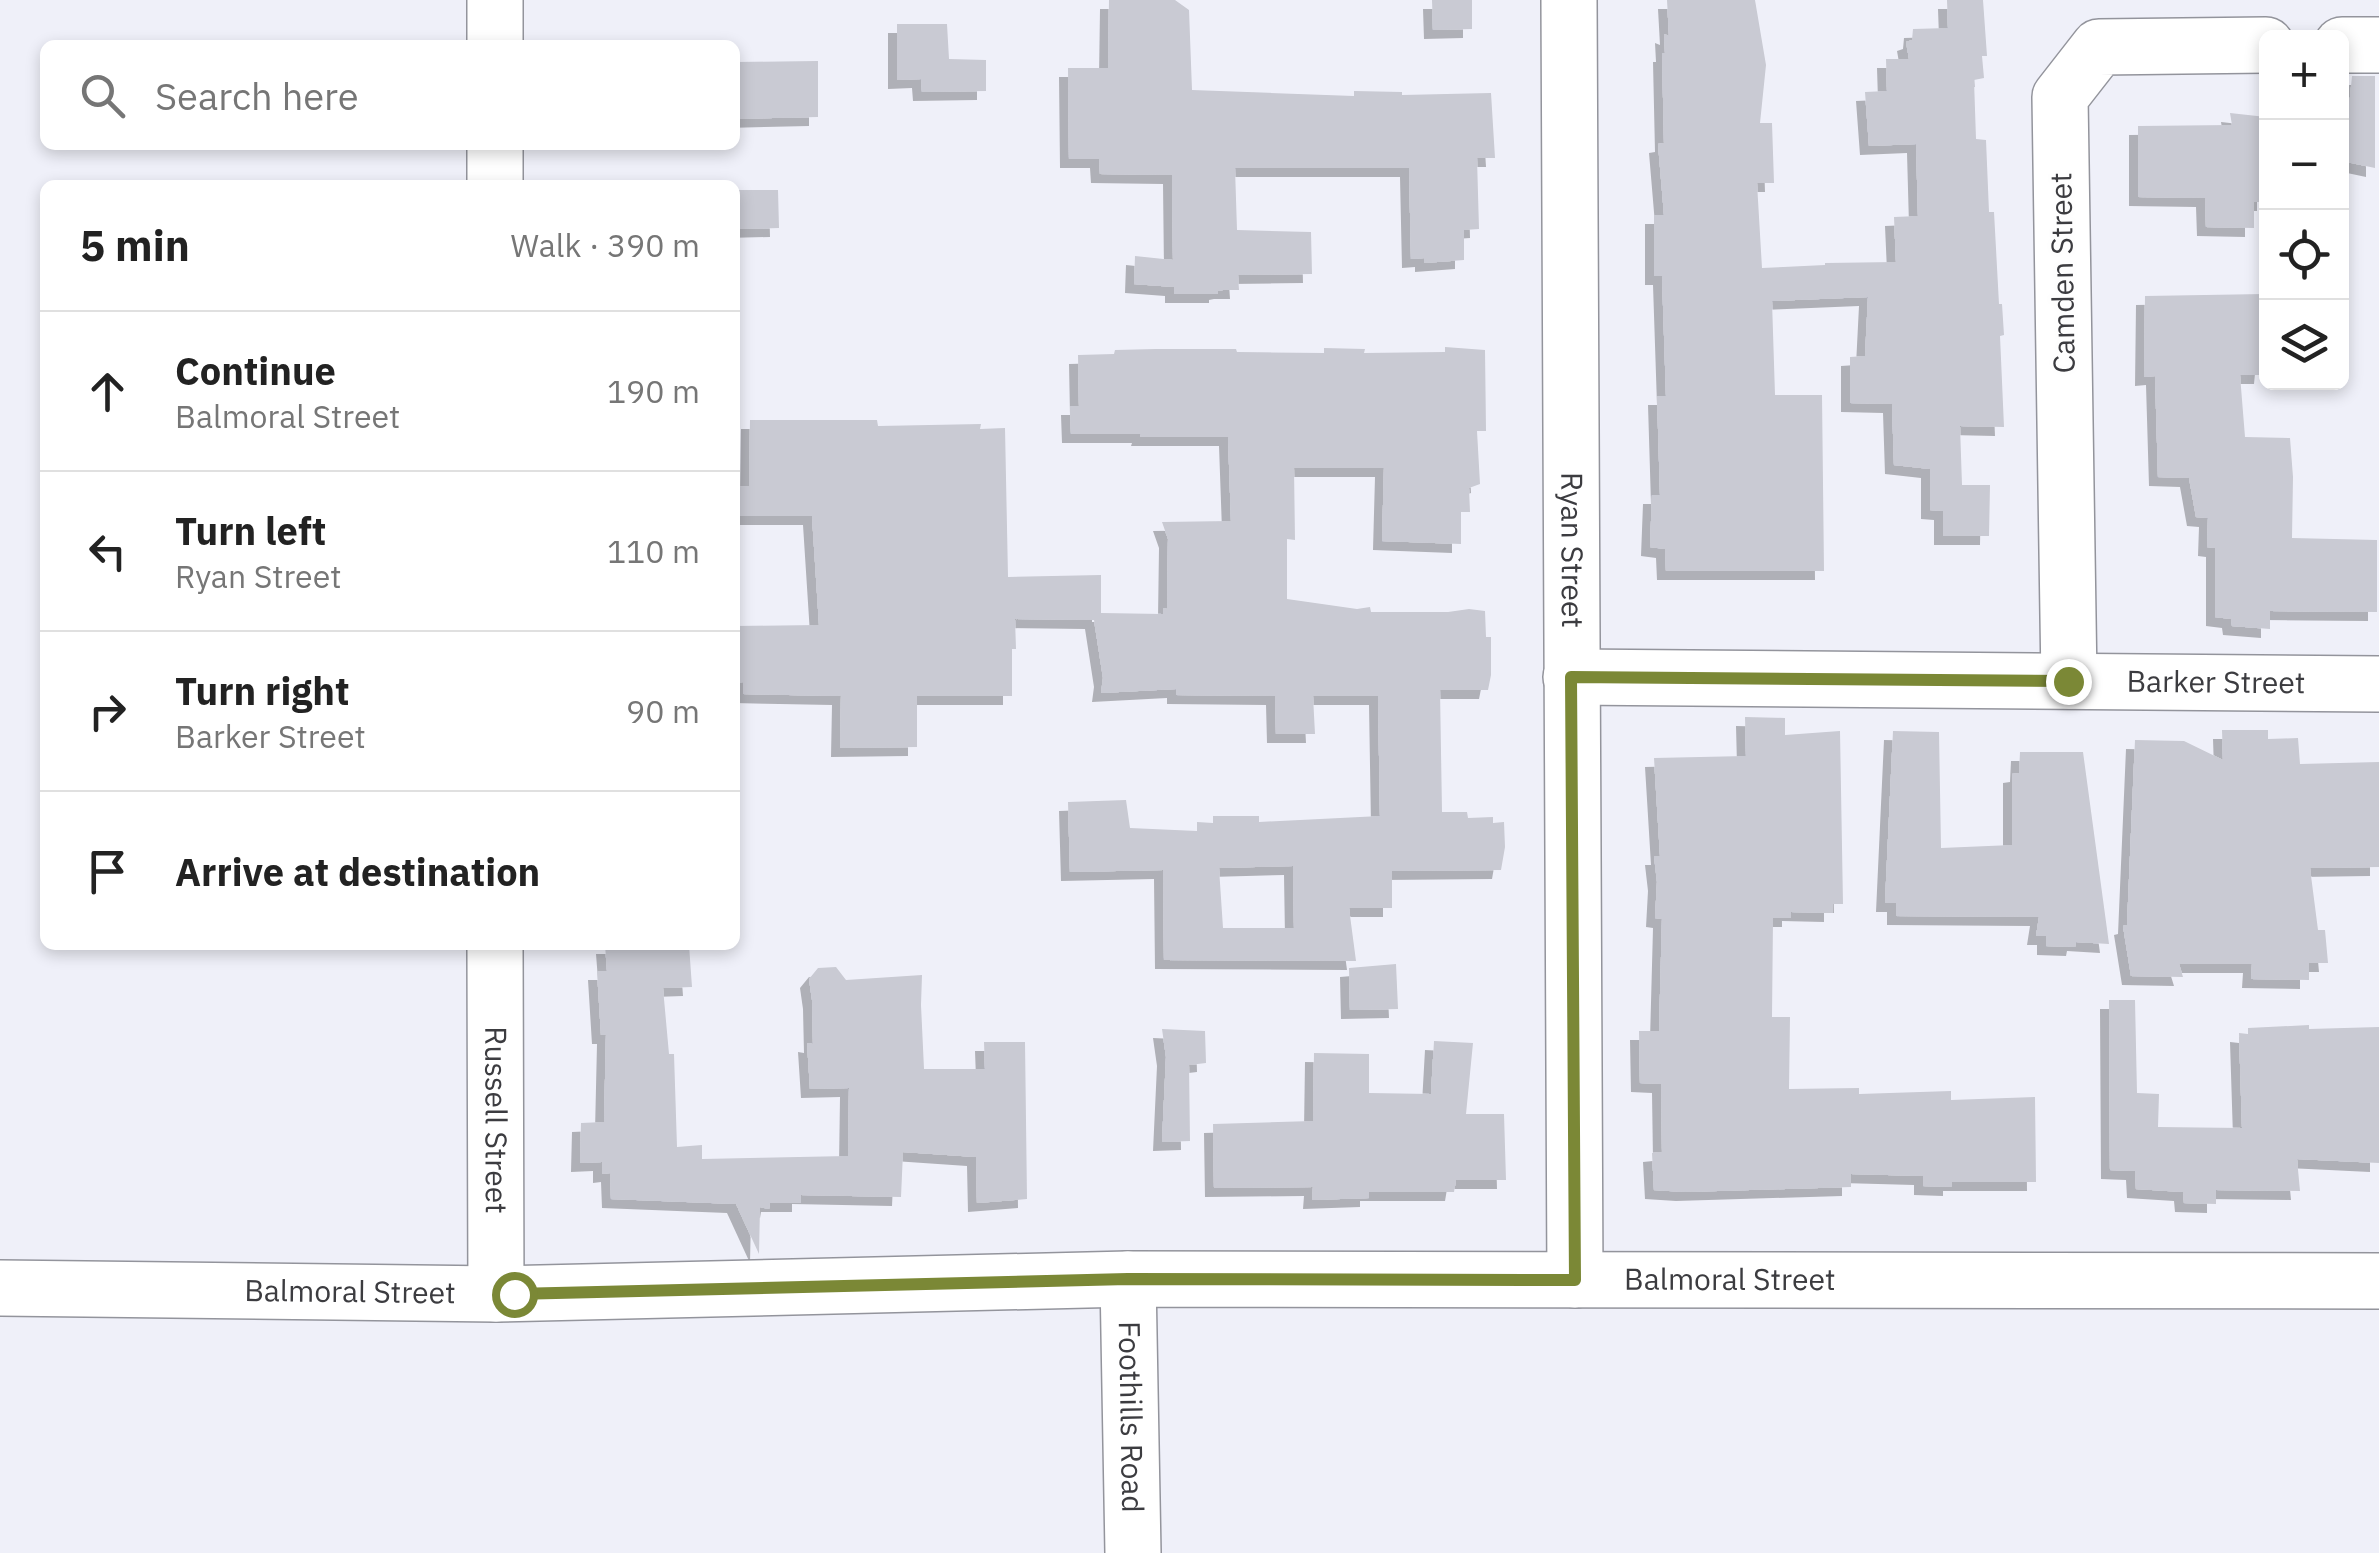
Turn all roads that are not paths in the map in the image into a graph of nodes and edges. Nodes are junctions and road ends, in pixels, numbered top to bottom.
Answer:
1 (494, 0) edge
2 (1569, 0) edge
3 (494, 40) edge
4 (2349, 45) edge
5 (2379, 45) edge
6 (2259, 46) edge
7 (495, 150) edge
8 (495, 180) edge
9 (1571, 677) junction
10 (2068, 681) junction
11 (2379, 684) edge
12 (496, 950) edge
13 (1128, 1279) junction
14 (1575, 1280) junction
15 (2379, 1282) edge
16 (0, 1288) edge
17 (496, 1294) junction
18 (1133, 1553) edge

1 - 3 street
2 - 9 street, Ryan Street
4 - 5 street
6 - 10 street, Camden Street
7 - 8 street
9 - 10 street, Barker Street
9 - 14 street, Ryan Street
10 - 11 street, Barker Street
12 - 17 street, Russell Street
13 - 14 street, Balmoral Street
13 - 17 street, Balmoral Street
13 - 18 street, Foothills Road
14 - 15 street, Balmoral Street
16 - 17 street, Balmoral Street

